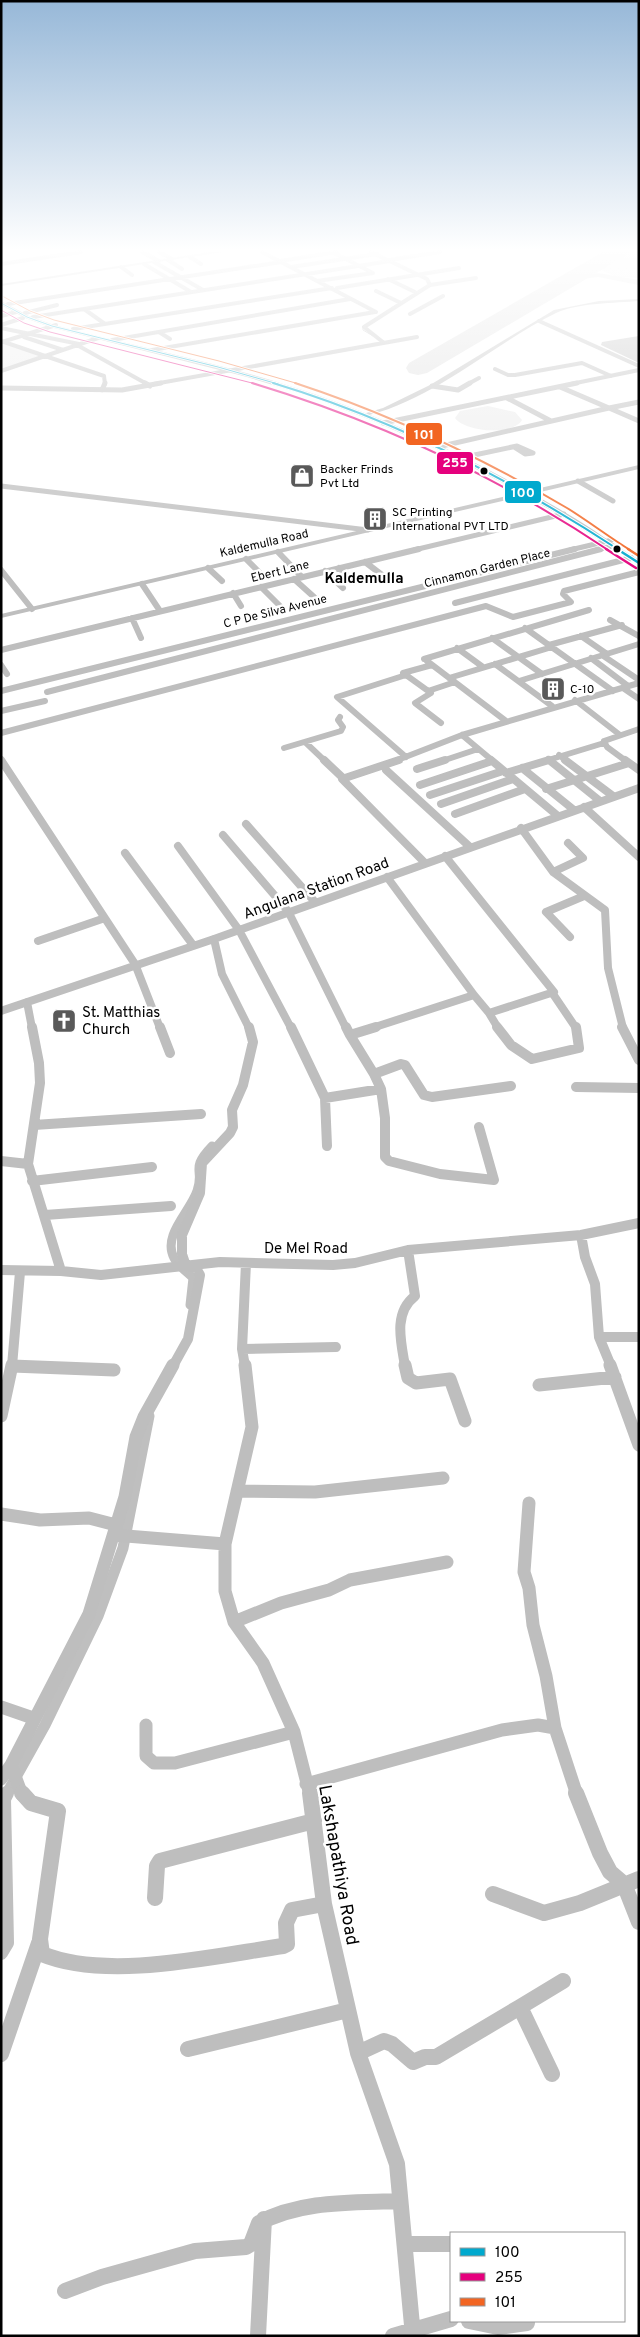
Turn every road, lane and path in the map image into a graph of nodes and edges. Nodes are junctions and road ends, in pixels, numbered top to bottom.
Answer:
1 (31, 361) edge
2 (61, 361) edge
3 (106, 361) edge
4 (192, 361) edge
5 (194, 361) edge
6 (286, 361) edge
7 (473, 361) edge
8 (496, 369) dead end
9 (639, 370) edge
10 (1, 371) edge
11 (232, 371) junction
12 (611, 376) junction
13 (479, 378) dead end
14 (150, 386) junction
15 (432, 386) junction
16 (560, 387) junction
17 (1, 388) edge
18 (102, 390) junction
19 (507, 398) junction
20 (639, 402) edge
21 (609, 408) junction
22 (369, 415) junction
23 (550, 421) junction
24 (639, 421) edge
25 (386, 423) junction
26 (442, 446) junction
27 (514, 447) dead end
28 (465, 457) junction
29 (639, 467) edge
30 (578, 481) junction
31 (1, 486) edge
32 (529, 493) junction
33 (612, 501) dead end
34 (564, 514) junction
35 (368, 530) junction
36 (610, 543) junction
37 (278, 552) junction
38 (639, 557) edge
39 (630, 558) junction
40 (246, 559) junction
41 (365, 562) junction
42 (639, 563) edge
43 (208, 568) junction
44 (339, 568) junction
45 (1, 570) edge
46 (325, 571) junction
47 (259, 572) dead end
48 (639, 572) edge
49 (302, 577) junction
50 (386, 578) dead end
51 (294, 579) junction
52 (222, 581) dead end
53 (354, 582) dead end
54 (142, 584) junction
55 (260, 587) junction
56 (342, 588) dead end
57 (233, 593) junction
58 (314, 597) dead end
59 (454, 603) dead end
60 (242, 606) dead end
61 (280, 606) dead end
62 (32, 609) junction
63 (589, 610) dead end
64 (160, 611) junction
65 (1, 616) edge
66 (132, 618) junction
67 (610, 620) dead end
68 (622, 625) junction
69 (525, 628) junction
70 (581, 636) junction
71 (639, 636) edge
72 (141, 638) dead end
73 (492, 638) junction
74 (639, 644) edge
75 (551, 646) junction
76 (457, 648) junction
77 (1, 650) edge
78 (604, 654) junction
79 (518, 657) junction
80 (591, 658) junction
81 (495, 664) junction
82 (575, 664) junction
83 (1, 665) edge
84 (432, 665) junction
85 (483, 667) junction
86 (7, 674) dead end
87 (542, 674) junction
88 (406, 675) junction
89 (452, 680) junction
90 (519, 681) junction
91 (639, 682) edge
92 (626, 687) junction
93 (1, 691) edge
94 (428, 691) junction
95 (613, 691) junction
96 (47, 692) dead end
97 (639, 699) edge
98 (575, 700) junction
99 (45, 701) dead end
100 (552, 706) junction
101 (1, 711) edge
102 (340, 717) dead end
103 (506, 721) junction
104 (441, 723) dead end
105 (639, 729) edge
106 (1, 733) edge
107 (620, 734) junction
108 (462, 735) junction
109 (305, 742) junction
110 (604, 743) junction
111 (284, 748) dead end
112 (478, 749) junction
113 (559, 755) junction
114 (406, 757) junction
115 (548, 759) junction
116 (1, 760) edge
117 (492, 760) junction
118 (629, 763) junction
119 (417, 768) dead end
120 (522, 768) junction
121 (386, 770) dead end
122 (639, 770) edge
123 (505, 772) junction
124 (586, 775) junction
125 (343, 778) junction
126 (513, 779) junction
127 (574, 779) junction
128 (420, 785) dead end
129 (525, 789) junction
130 (546, 789) junction
131 (635, 790) edge
132 (430, 795) dead end
133 (613, 796) junction
134 (639, 798) edge
135 (600, 801) junction
136 (442, 804) dead end
137 (584, 807) junction
138 (574, 810) junction
139 (455, 814) dead end
140 (558, 816) junction
141 (246, 824) dead end
142 (521, 828) junction
143 (223, 835) dead end
144 (568, 843) dead end
145 (178, 846) dead end
146 (470, 847) junction
147 (125, 853) dead end
148 (445, 856) junction
149 (639, 857) edge
150 (425, 863) junction
151 (553, 872) junction
152 (387, 877) junction
153 (584, 896) junction
154 (315, 902) junction
155 (288, 911) junction
156 (105, 918) junction
157 (239, 930) junction
158 (570, 938) dead end
159 (214, 939) junction
160 (38, 941) dead end
161 (193, 945) junction
162 (135, 964) junction
163 (553, 994) junction
164 (474, 995) junction
165 (27, 1002) junction
166 (1, 1011) edge
167 (489, 1013) junction
168 (350, 1034) junction
169 (170, 1053) dead end
170 (639, 1060) edge
171 (374, 1074) junction
172 (511, 1086) dead end
173 (576, 1087) dead end
174 (639, 1088) edge
175 (381, 1090) junction
176 (325, 1098) junction
177 (201, 1114) dead end
178 (34, 1125) junction
179 (479, 1127) dead end
180 (327, 1146) dead end
181 (1, 1161) edge
182 (28, 1164) junction
183 (152, 1167) dead end
184 (32, 1180) junction
185 (171, 1206) dead end
186 (45, 1215) junction
187 (639, 1223) edge
188 (581, 1234) junction
189 (408, 1250) junction
190 (246, 1263) junction
191 (186, 1266) junction
192 (1, 1270) edge
193 (61, 1271) junction
194 (20, 1272) junction
195 (599, 1337) junction
196 (639, 1337) edge
197 (336, 1347) dead end
198 (242, 1349) junction
199 (12, 1366) junction
200 (114, 1370) dead end
201 (615, 1377) junction
202 (539, 1385) dead end
203 (1, 1416) edge
204 (465, 1421) dead end
205 (639, 1445) edge
206 (443, 1478) dead end
207 (237, 1491) junction
208 (529, 1503) dead end
209 (1, 1514) edge
210 (115, 1530) junction
211 (225, 1544) junction
212 (446, 1562) dead end
213 (234, 1622) junction
214 (1, 1707) edge
215 (33, 1718) junction
216 (146, 1725) dead end
217 (555, 1728) junction
218 (294, 1732) junction
219 (14, 1771) junction
220 (1, 1779) edge
221 (306, 1784) junction
222 (314, 1821) junction
223 (631, 1881) edge
224 (493, 1894) dead end
225 (155, 1898) dead end
226 (324, 1904) junction
227 (639, 1922) edge
228 (40, 1940) junction
229 (563, 1981) dead end
230 (520, 2007) junction
231 (348, 2010) junction
232 (188, 2049) dead end
233 (358, 2053) junction
234 (1, 2054) edge
235 (552, 2074) dead end
236 (399, 2201) junction
237 (264, 2219) junction
238 (405, 2244) junction
239 (450, 2244) edge
240 (65, 2291) dead end
241 (450, 2319) edge
242 (472, 2322) edge
243 (528, 2323) dead end
244 (412, 2333) edge
245 (258, 2336) edge
246 (393, 2336) edge

1 - 10 street
2 - 18 street
3 - 14 street
4 - 11 highway
5 - 11 highway
6 - 11 street
7 - 15 main road
8 - 12 street
9 - 12 street
11 - 14 street
11 - 22 highway
12 - 16 street
13 - 15 street
14 - 18 street
15 - 22 main road
16 - 19 street
16 - 21 street
17 - 18 street
19 - 23 street
19 - 25 street
20 - 21 street
21 - 23 street
21 - 24 street
22 - 25 highway
23 - 26 street
25 - 26 highway
25 - 32 highway
26 - 28 highway
27 - 28 street
28 - 32 highway
29 - 30 main road, Kaldemulla Road
30 - 32 main road, Kaldemulla Road
30 - 33 street
31 - 35 street
32 - 34 highway
32 - 35 main road, Kaldemulla Road
32 - 36 highway
34 - 36 highway
34 - 41 street, Ebert Lane
35 - 37 main road, Kaldemulla Road
36 - 38 highway
36 - 39 highway
36 - 93 street, C P De Silva Avenue
36 - 96 street, Cinnamon Garden Place
37 - 40 main road, Kaldemulla Road
37 - 49 street
39 - 42 highway
39 - 59 street
40 - 43 main road, Kaldemulla Road
40 - 47 street
41 - 44 street, Ebert Lane
41 - 50 street
43 - 52 street
43 - 54 main road, Kaldemulla Road
44 - 46 street, Ebert Lane
44 - 53 street
45 - 62 street
46 - 49 street, Ebert Lane
46 - 56 street
48 - 106 street
49 - 51 street, Ebert Lane
51 - 55 street, Ebert Lane
51 - 58 street
54 - 62 main road, Kaldemulla Road
54 - 64 street
55 - 57 street, Ebert Lane
55 - 61 street
57 - 60 street
57 - 64 street, Ebert Lane
62 - 65 main road, Kaldemulla Road
63 - 69 street
64 - 66 street, Ebert Lane
66 - 72 street
66 - 77 street, Ebert Lane
67 - 68 street
68 - 70 street
68 - 71 street
69 - 73 street
69 - 75 street
70 - 75 street
70 - 78 street
73 - 76 street
73 - 79 street
74 - 78 street
75 - 79 street
75 - 82 street
76 - 84 street
76 - 85 street
78 - 80 street
78 - 91 street
79 - 81 street
79 - 87 street
80 - 82 street
80 - 92 street
81 - 85 street
81 - 90 street
82 - 87 street
82 - 95 street
83 - 86 street
84 - 88 street
84 - 89 street
85 - 89 street
87 - 90 street
88 - 94 street
88 - 114 street
89 - 94 street
89 - 103 street
90 - 100 street
91 - 92 street
92 - 95 street
92 - 97 street
94 - 104 street
95 - 98 street
98 - 100 street
98 - 107 street
99 - 101 street
100 - 103 street
102 - 109 street
103 - 108 street
105 - 107 street
107 - 110 street
108 - 112 street
108 - 114 street
109 - 111 street
109 - 125 street
110 - 113 street
110 - 118 street
112 - 117 street
112 - 119 street
113 - 115 street
113 - 124 street
114 - 125 street
115 - 120 street
115 - 127 street
116 - 156 street
117 - 123 street
117 - 128 street
118 - 122 street
118 - 124 street
120 - 123 street
120 - 130 street
121 - 146 street
123 - 126 street
123 - 132 street
124 - 127 street
124 - 133 street
125 - 150 street
126 - 129 street
126 - 136 street
127 - 130 street
127 - 135 street
129 - 139 street
129 - 140 street
130 - 138 street
131 - 133 street, Angulana Station Road
131 - 134 street
133 - 135 street, Angulana Station Road
135 - 137 street, Angulana Station Road
137 - 138 street, Angulana Station Road
137 - 149 street
138 - 140 street, Angulana Station Road
140 - 142 street, Angulana Station Road
141 - 154 street
142 - 146 street, Angulana Station Road
142 - 151 street
143 - 155 street
144 - 151 street
145 - 157 street
146 - 148 street, Angulana Station Road
147 - 161 street
148 - 150 street, Angulana Station Road
148 - 163 street
150 - 152 street, Angulana Station Road
151 - 153 street
152 - 154 street, Angulana Station Road
152 - 164 street
153 - 158 street
153 - 170 street
154 - 155 street, Angulana Station Road
155 - 157 street, Angulana Station Road
155 - 168 street
156 - 160 street
156 - 162 street
157 - 159 street, Angulana Station Road
157 - 176 street
159 - 161 street, Angulana Station Road
159 - 191 street
161 - 162 street, Angulana Station Road
162 - 165 street, Angulana Station Road
162 - 169 street
163 - 167 street
163 - 167 street
164 - 167 street
164 - 168 street
165 - 166 street, Angulana Station Road
165 - 178 street
168 - 171 street
171 - 172 street
171 - 175 street
173 - 174 street
175 - 176 street
175 - 179 street
176 - 180 street
177 - 178 street
178 - 182 street
181 - 182 street
182 - 184 street
183 - 184 street
184 - 186 street
185 - 186 street
186 - 193 street
187 - 188 street, De Mel Road
188 - 189 street, De Mel Road
188 - 195 street
189 - 190 street, De Mel Road
189 - 204 street
190 - 191 street, De Mel Road
190 - 198 street, Lakshapathiya Road
191 - 193 street, De Mel Road
191 - 210 street
192 - 194 street, De Mel Road
193 - 194 street, De Mel Road
194 - 199 street
195 - 196 street
195 - 201 street
197 - 198 street
198 - 207 street, Lakshapathiya Road
199 - 200 street
199 - 203 street
201 - 202 street
201 - 205 street
206 - 207 street
207 - 211 street, Lakshapathiya Road
208 - 217 street
209 - 210 street
210 - 211 street
210 - 215 street
211 - 213 street, Lakshapathiya Road
212 - 213 street
213 - 218 street, Lakshapathiya Road
214 - 215 street
215 - 219 street
216 - 218 street
217 - 221 street
217 - 223 street
218 - 221 street, Lakshapathiya Road
219 - 220 street
219 - 228 street
221 - 222 street, Lakshapathiya Road
222 - 225 street
222 - 226 street, Lakshapathiya Road
223 - 224 street
223 - 227 street
226 - 228 street
226 - 231 street, Lakshapathiya Road
228 - 234 street
229 - 230 street
230 - 233 street
230 - 235 street
231 - 232 street
231 - 233 street, Lakshapathiya Road
233 - 236 street, Lakshapathiya Road
236 - 237 street
236 - 238 street, Lakshapathiya Road
237 - 240 street
237 - 245 street
238 - 239 street
238 - 244 street, Lakshapathiya Road
241 - 244 street
242 - 243 street
244 - 246 street

